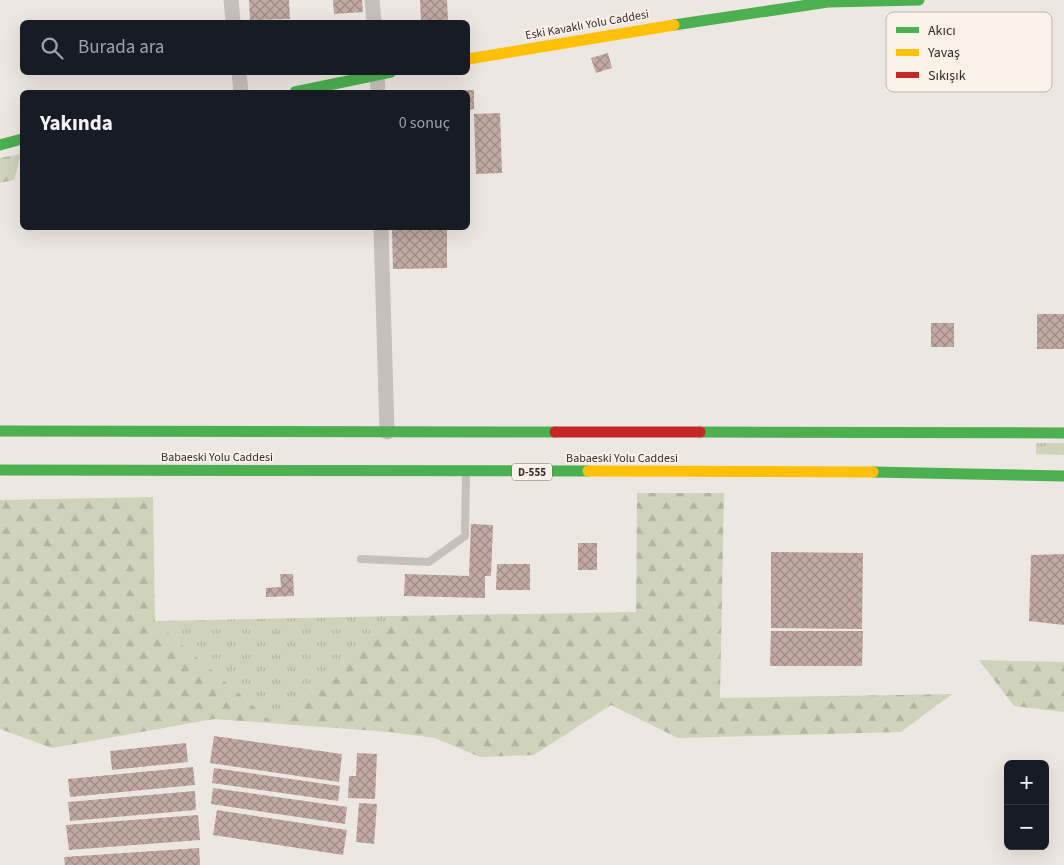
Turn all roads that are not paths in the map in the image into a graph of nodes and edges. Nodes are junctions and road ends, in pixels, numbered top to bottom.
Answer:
1 (231, 0) edge
2 (372, 0) edge
3 (919, 0) edge
4 (233, 20) edge
5 (374, 20) edge
6 (470, 59) edge
7 (239, 75) edge
8 (373, 75) edge
9 (382, 75) edge
10 (241, 90) edge
11 (304, 90) edge
12 (378, 90) edge
13 (20, 140) edge
14 (0, 145) edge
15 (382, 230) edge
16 (0, 431) edge
17 (387, 432) junction
18 (1064, 433) edge
19 (0, 470) edge
20 (466, 472) junction
21 (1064, 476) edge
22 (361, 559) dead end

1 - 4 street
2 - 5 street
3 - 6 main road, Eski Kavaklı Yolu Caddesi
7 - 10 street
8 - 11 main road
9 - 12 street
13 - 14 main road
15 - 17 street
16 - 17 main road, Babaeski Yolu Caddesi
17 - 18 main road, Babaeski Yolu Caddesi
19 - 20 main road, Babaeski Yolu Caddesi / D-555
20 - 21 main road, Babaeski Yolu Caddesi / D-555
20 - 22 lane

